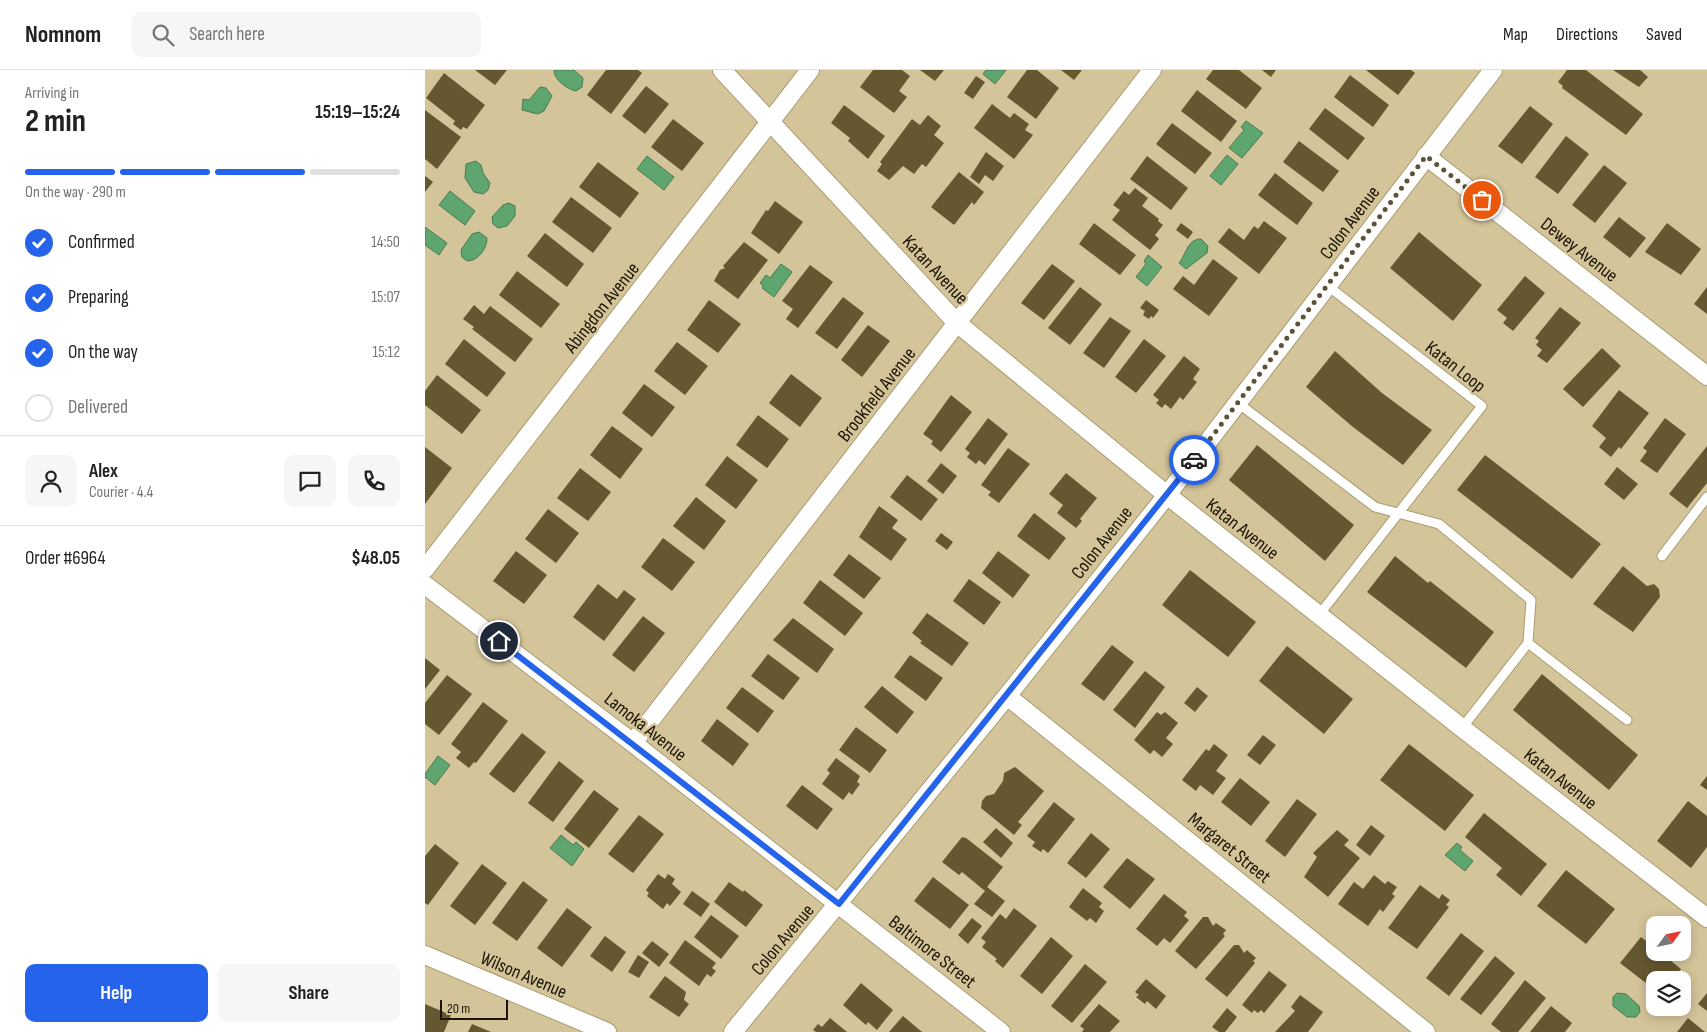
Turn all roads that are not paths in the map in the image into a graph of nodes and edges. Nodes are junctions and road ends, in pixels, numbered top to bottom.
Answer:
1 (722, 70) edge
2 (810, 70) edge
3 (1152, 70) edge
4 (1493, 70) edge
5 (770, 122) junction
6 (1426, 156) junction
7 (1328, 286) junction
8 (957, 323) junction
9 (1707, 376) edge
10 (1238, 403) junction
11 (1167, 494) junction
12 (1707, 497) edge
13 (1399, 513) junction
14 (1661, 556) dead end
15 (425, 569) edge
16 (425, 585) edge
17 (1319, 615) junction
18 (1528, 644) junction
19 (1007, 696) junction
20 (1627, 720) dead end
21 (1462, 728) junction
22 (633, 743) junction
23 (839, 904) junction
24 (1706, 915) edge
25 (425, 955) edge
26 (607, 1032) edge
27 (733, 1032) edge
28 (1001, 1032) edge
29 (1426, 1032) edge

1 - 5 street, Katan Avenue
2 - 5 street, Abingdon Avenue
3 - 8 street, Brookfield Avenue
4 - 6 street, Colon Avenue
5 - 8 street, Katan Avenue
5 - 15 street, Abingdon Avenue
6 - 7 street, Colon Avenue
6 - 9 street, Dewey Avenue
7 - 10 street, Colon Avenue
7 - 13 lane, Katan Loop
8 - 11 street, Katan Avenue
8 - 22 street, Brookfield Avenue
10 - 11 street, Colon Avenue
10 - 13 lane
11 - 17 street, Katan Avenue
11 - 19 street, Colon Avenue
12 - 14 lane
13 - 17 lane, Katan Loop
13 - 18 lane
16 - 22 street, Lamoka Avenue
17 - 21 street, Katan Avenue
18 - 20 lane
18 - 21 lane
19 - 23 street, Colon Avenue
19 - 29 street, Margaret Street
21 - 24 street, Katan Avenue
22 - 23 street, Lamoka Avenue
23 - 27 street, Colon Avenue
23 - 28 street, Baltimore Street
25 - 26 street, Wilson Avenue

